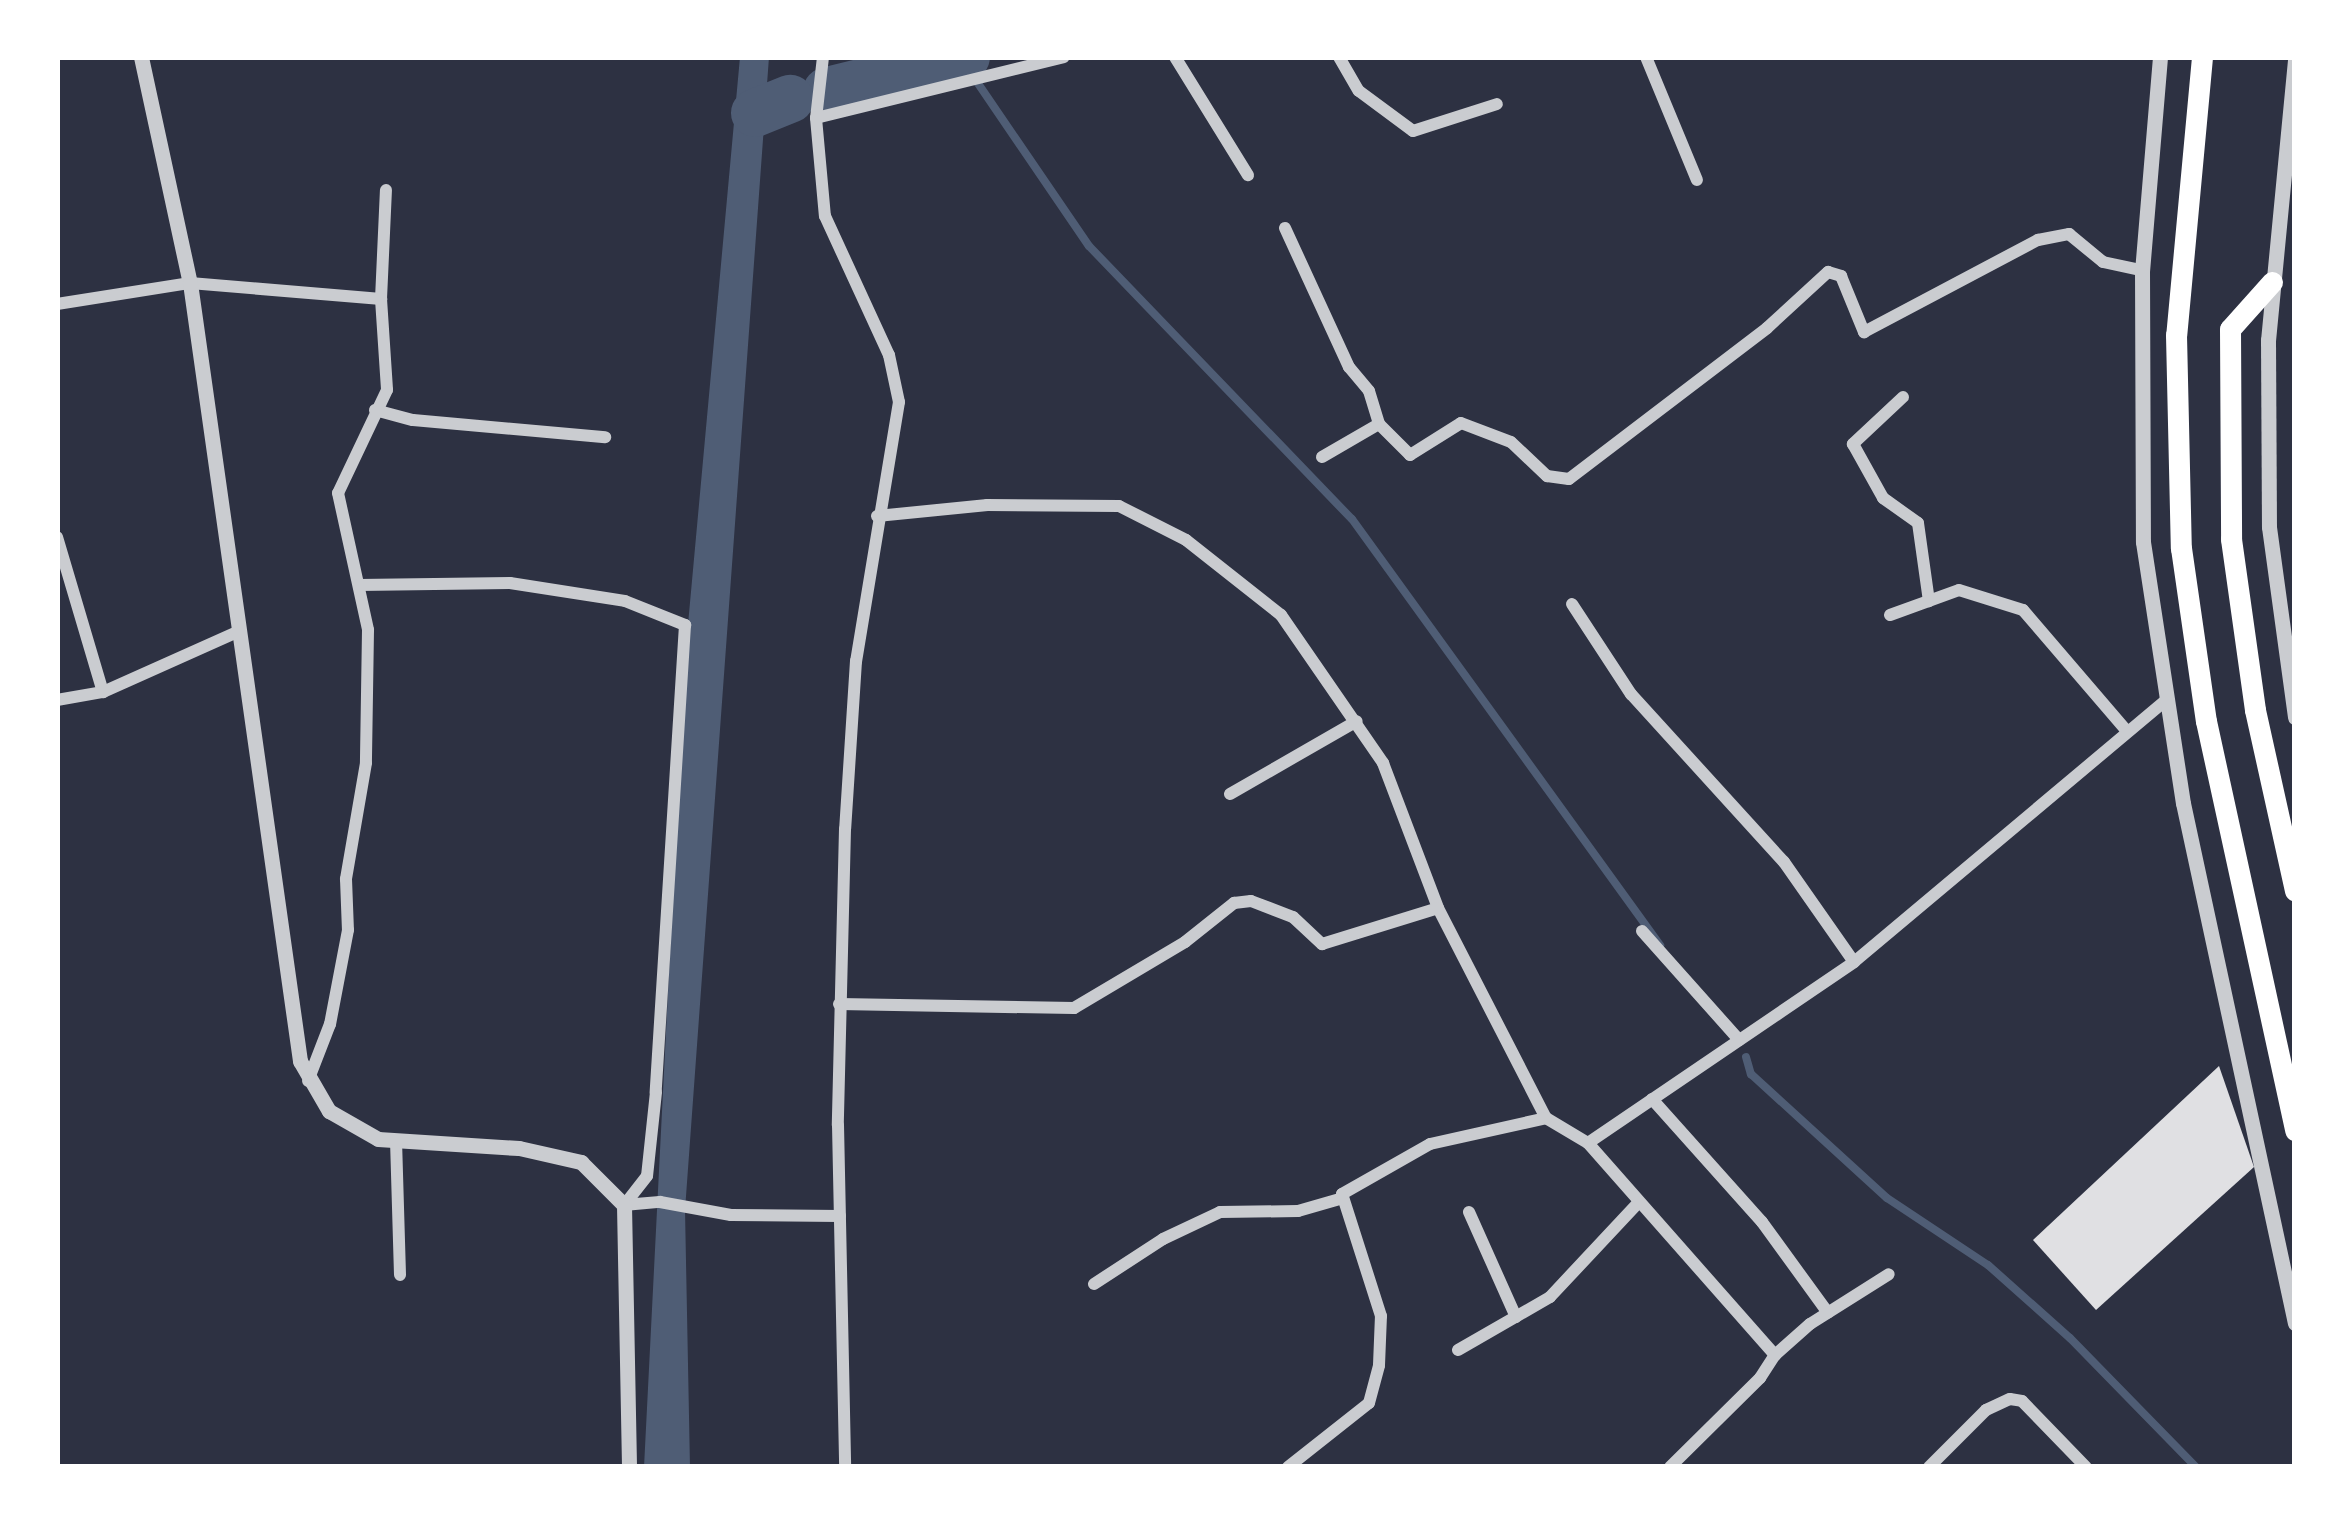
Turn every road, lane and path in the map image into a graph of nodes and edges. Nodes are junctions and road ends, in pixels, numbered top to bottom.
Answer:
1 (141, 57) edge
2 (823, 57) edge
3 (1064, 57) edge
4 (1175, 57) edge
5 (1339, 57) edge
6 (1646, 57) edge
7 (2160, 57) edge
8 (2203, 57) edge
9 (2295, 60) edge
10 (1497, 104) dead end
11 (816, 118) junction
12 (1248, 175) dead end
13 (1697, 180) dead end
14 (386, 190) dead end
15 (1285, 228) dead end
16 (2142, 270) junction
17 (2272, 282) junction
18 (190, 283) junction
19 (381, 298) junction
20 (57, 304) edge
21 (1903, 397) dead end
22 (375, 410) junction
23 (1379, 424) junction
24 (605, 437) dead end
25 (1322, 458) dead end
26 (877, 516) junction
27 (57, 537) edge
28 (359, 585) junction
29 (1929, 601) junction
30 (1572, 604) dead end
31 (1890, 616) dead end
32 (237, 632) junction
33 (2289, 647) edge
34 (103, 692) junction
35 (57, 700) edge
36 (2164, 701) junction
37 (2295, 717) edge
38 (1357, 721) junction
39 (2126, 730) junction
40 (1230, 794) dead end
41 (2295, 891) edge
42 (1438, 908) junction
43 (1642, 931) dead end
44 (1854, 962) junction
45 (839, 1004) junction
46 (1739, 1040) junction
47 (308, 1082) junction
48 (1652, 1099) junction
49 (1546, 1118) junction
50 (2295, 1130) edge
51 (396, 1140) junction
52 (1588, 1143) junction
53 (1343, 1198) junction
54 (1640, 1202) junction
55 (624, 1205) junction
56 (1469, 1212) dead end
57 (840, 1216) junction
58 (1889, 1274) dead end
59 (400, 1275) dead end
60 (1094, 1284) dead end
61 (1828, 1313) junction
62 (1516, 1317) junction
63 (2295, 1323) edge
64 (1458, 1350) dead end
65 (1774, 1355) junction
66 (629, 1467) edge
67 (845, 1467) edge
68 (1288, 1467) edge
69 (1670, 1467) edge
70 (1929, 1467) edge
71 (2086, 1467) edge

1 - 18 street
2 - 11 street
3 - 11 street
4 - 12 street
5 - 10 street
6 - 13 street
7 - 16 street
8 - 50 highway
9 - 17 street
11 - 26 street
14 - 19 street
15 - 23 street
16 - 23 street
16 - 36 street
17 - 33 street
17 - 41 highway
18 - 19 street
18 - 20 street
18 - 32 street
19 - 22 street
21 - 29 street
22 - 24 street
22 - 28 street
23 - 25 street
26 - 38 street
26 - 45 street
27 - 34 street
28 - 47 street
28 - 55 street
29 - 31 street
29 - 39 street
30 - 44 street
32 - 34 street
32 - 47 street
33 - 37 street
34 - 35 street
36 - 39 street
36 - 63 street
38 - 40 street
38 - 42 street
39 - 44 street
42 - 45 street
42 - 49 street
43 - 46 street
44 - 46 street
45 - 57 street
46 - 48 street
47 - 51 street
48 - 52 street
48 - 61 street
49 - 52 street
49 - 53 street
51 - 55 street
51 - 59 street
52 - 54 street
53 - 60 street
53 - 68 street
54 - 62 street
54 - 65 street
55 - 57 street
55 - 66 street
56 - 62 street
57 - 67 street
58 - 61 street
61 - 65 street
62 - 64 street
65 - 69 street
70 - 71 street

